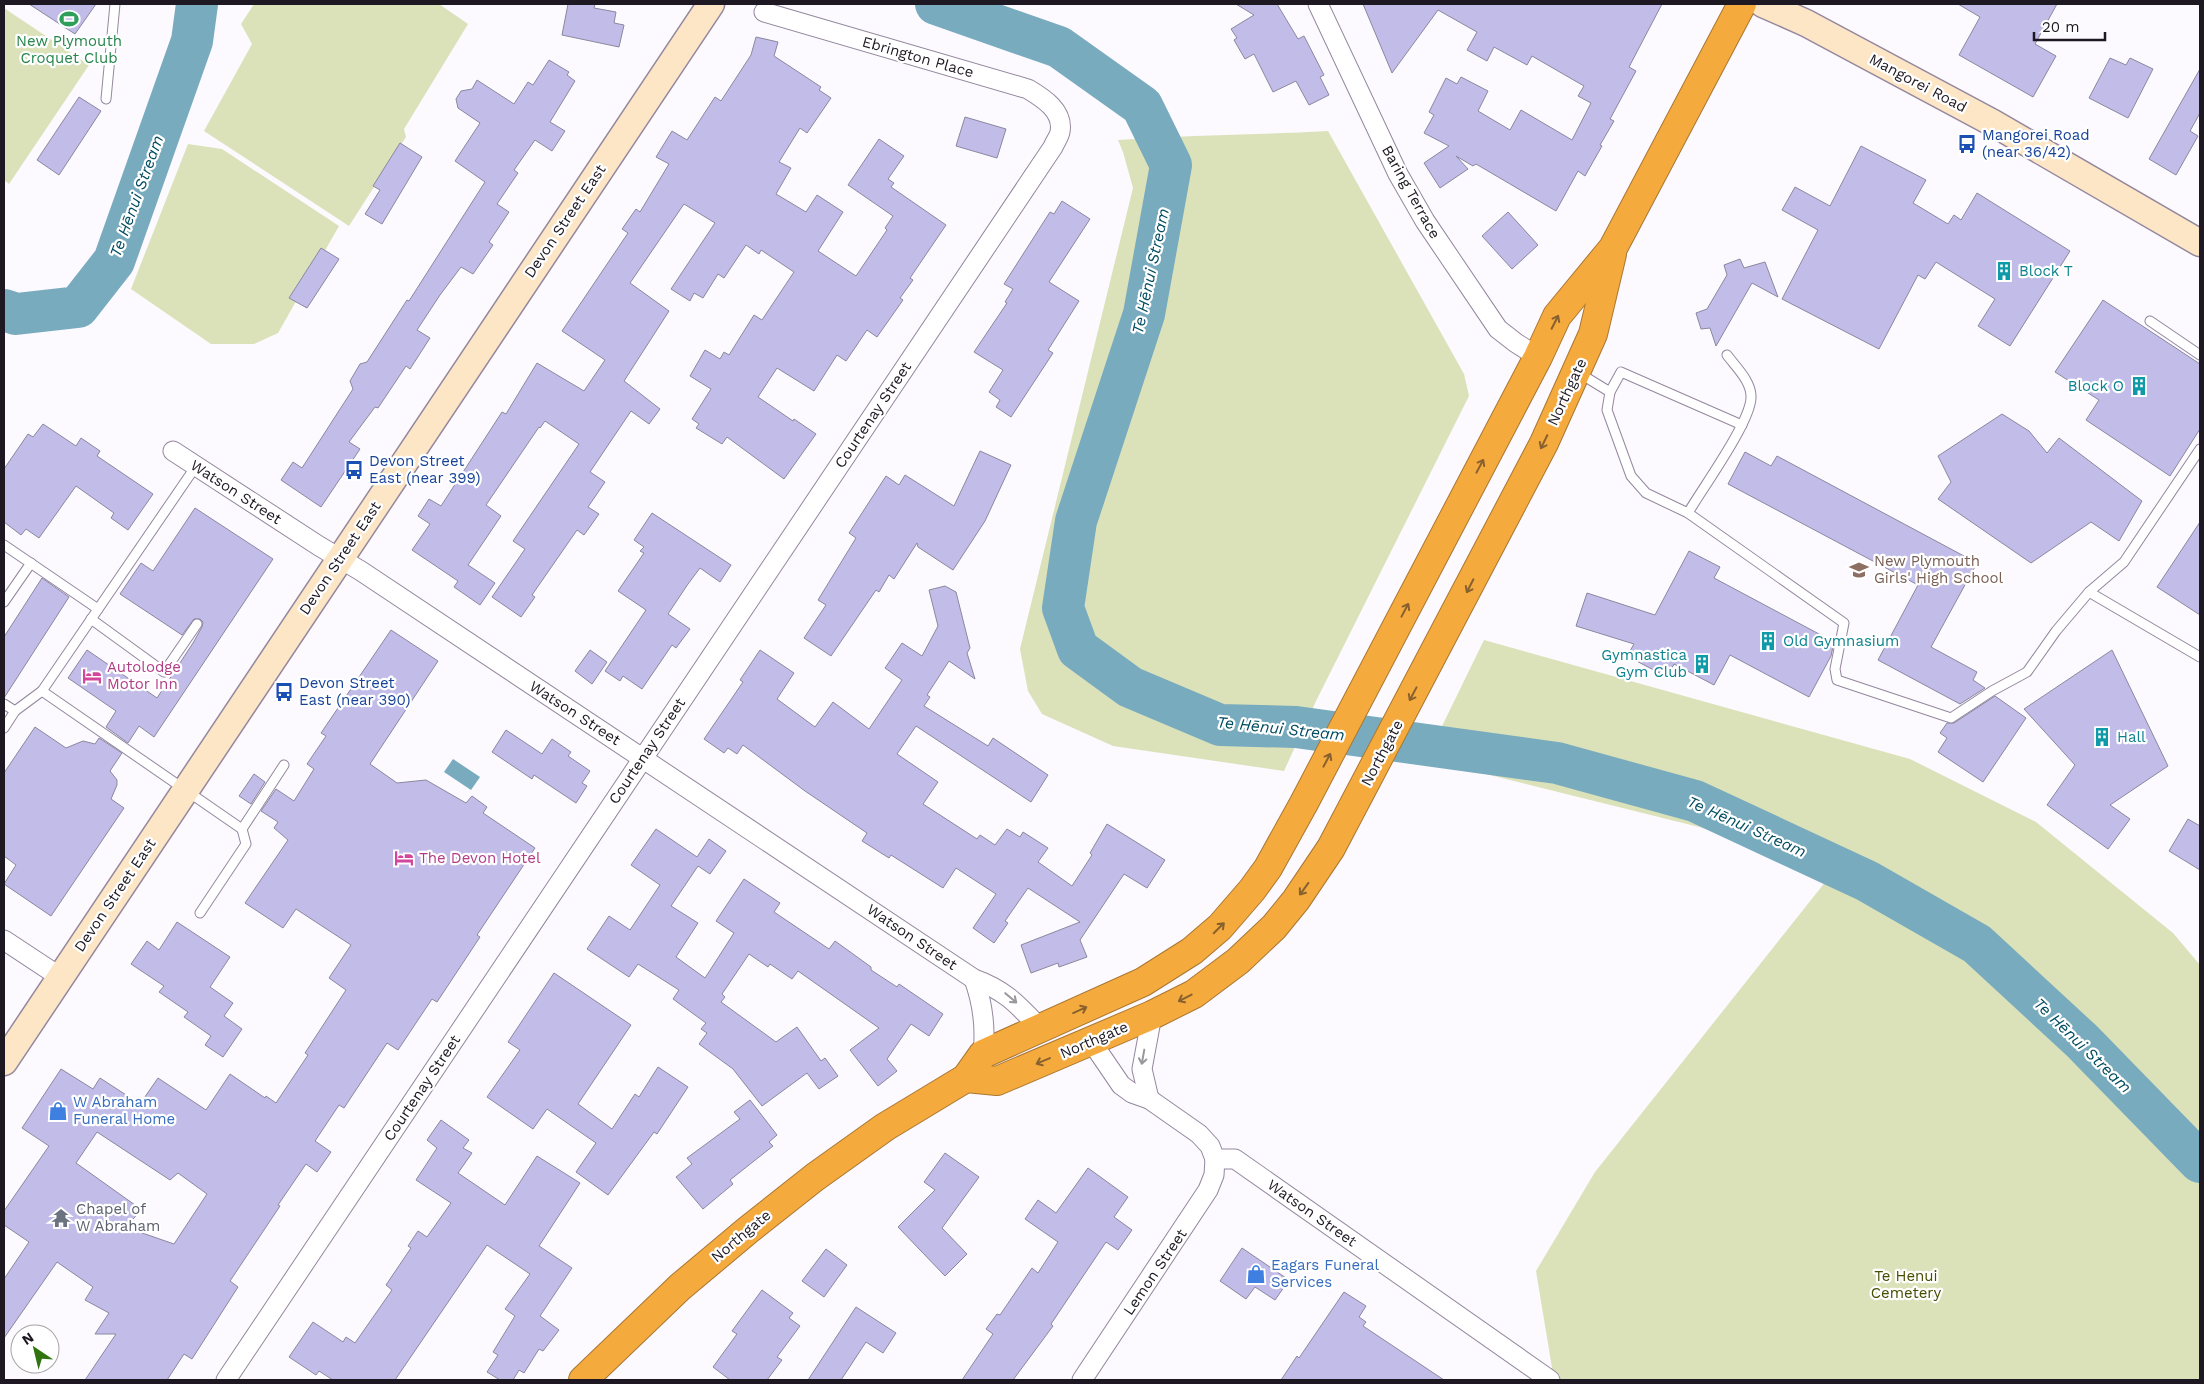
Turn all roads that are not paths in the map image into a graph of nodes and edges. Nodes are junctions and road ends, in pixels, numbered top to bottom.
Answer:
1 (115, 4) edge
2 (1318, 4) edge
3 (1742, 4) edge
4 (1764, 4) edge
5 (707, 10) edge
6 (764, 12) dead end
7 (106, 99) dead end
8 (1059, 120) joint
9 (2200, 243) edge
10 (1613, 248) junction
11 (2150, 321) dead end
12 (1727, 355) dead end
13 (2200, 355) edge
14 (1538, 356) junction
15 (1577, 372) junction
16 (1610, 392) junction
17 (1742, 425) junction
18 (2200, 449) edge
19 (174, 451) dead end
20 (196, 466) junction
21 (1688, 512) junction
22 (4, 545) edge
23 (340, 558) junction
24 (31, 563) junction
25 (2089, 592) junction
26 (4, 602) edge
27 (98, 609) junction
28 (91, 619) junction
29 (198, 624) dead end
30 (2200, 657) edge
31 (42, 691) junction
32 (4, 704) edge
33 (15, 711) junction
34 (4, 728) edge
35 (643, 758) junction
36 (284, 765) dead end
37 (186, 789) junction
38 (242, 829) junction
39 (200, 913) dead end
40 (4, 940) edge
41 (60, 977) junction
42 (974, 979) junction
43 (1152, 1015) junction
44 (1040, 1028) junction
45 (1090, 1041) junction
46 (984, 1054) junction
47 (4, 1062) edge
48 (966, 1078) junction
49 (1149, 1099) junction
50 (1216, 1159) junction
51 (226, 1380) edge
52 (582, 1380) edge
53 (1082, 1380) edge
54 (1550, 1380) edge

1 - 7 lane
2 - 14 street, Baring Terrace
3 - 10 highway, Northgate
4 - 9 main road, Mangorei Road
5 - 23 main road, Devon Street East
6 - 8 street, Ebrington Place
8 - 35 street, Courtenay Street
14 -> 10 highway, Northgate
10 - 15 highway, Northgate
11 - 13 lane
12 - 17 lane
44 -> 14 highway, Northgate
15 - 16 lane
15 -> 43 highway, Northgate
16 - 17 lane
16 - 21 lane
17 - 21 lane
18 - 25 lane
19 - 20 street, Watson Street
20 - 23 street, Watson Street
20 - 27 lane
21 - 25 lane
22 - 24 lane
23 - 35 street, Watson Street
23 - 37 main road, Devon Street East
24 - 26 lane
24 - 27 lane
25 - 30 lane
27 - 28 lane
28 - 29 lane
28 - 31 lane
31 - 33 lane
31 - 37 lane
32 - 33 lane
33 - 34 lane
35 - 42 street, Watson Street
35 - 51 street, Courtenay Street
36 - 38 lane
37 - 38 lane
37 - 41 main road, Devon Street East
38 - 39 lane
40 - 41 street
41 - 47 main road, Devon Street East
42 -> 44 street, Watson Street
42 - 46 street, Watson Street
43 - 45 highway, Northgate
43 -> 49 street
44 - 46 highway, Northgate
45 -> 48 highway, Northgate
45 - 49 street
46 - 48 highway, Northgate
48 - 52 highway, Northgate
49 - 50 street
50 - 53 street, Lemon Street
50 - 54 street, Watson Street

